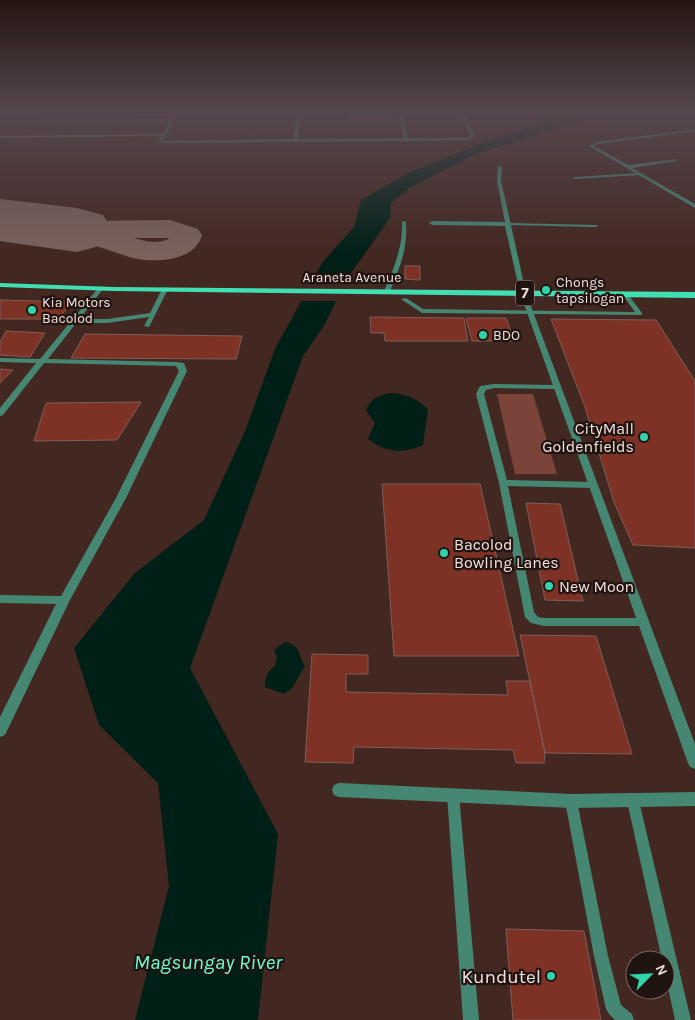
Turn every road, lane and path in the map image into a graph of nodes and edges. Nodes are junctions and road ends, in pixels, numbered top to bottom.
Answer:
1 (613, 159) edge
2 (676, 160) dead end
3 (500, 167) dead end
4 (627, 167) junction
5 (639, 174) junction
6 (575, 178) dead end
7 (695, 206) edge
8 (404, 222) dead end
9 (432, 222) dead end
10 (508, 224) junction
11 (596, 226) dead end
12 (3, 286) edge
13 (100, 288) junction
14 (165, 290) junction
15 (386, 291) junction
16 (523, 293) junction
17 (625, 294) junction
18 (695, 295) edge
19 (404, 299) dead end
20 (529, 312) junction
21 (153, 314) junction
22 (75, 321) junction
23 (147, 326) dead end
24 (0, 360) edge
25 (41, 361) junction
26 (556, 387) junction
27 (0, 413) edge
28 (503, 484) junction
29 (592, 485) junction
30 (0, 599) edge
31 (64, 600) junction
32 (643, 622) junction
33 (0, 730) edge
34 (695, 763) edge
35 (339, 790) dead end
36 (453, 795) junction
37 (695, 799) edge
38 (571, 801) junction
39 (633, 801) junction
40 (471, 1020) edge
41 (626, 1020) edge
42 (683, 1020) edge

1 - 4 street
2 - 4 street
3 - 10 street
4 - 5 street
5 - 6 lane
5 - 7 street
8 - 15 lane
9 - 10 street
10 - 11 lane
10 - 16 street
12 - 13 main road, Araneta Avenue / 7
13 - 14 main road, Araneta Avenue / 7
13 - 22 street
14 - 15 main road, Araneta Avenue / 7
14 - 21 lane
15 - 16 main road, Araneta Avenue / 7
16 - 17 main road, Araneta Avenue / 7
16 - 20 street
17 - 18 main road, Araneta Avenue / 7
17 - 20 lane
19 - 20 lane
20 - 26 street
21 - 22 lane
21 - 23 lane
22 - 25 street
24 - 25 street
25 - 27 street
25 - 31 street
26 - 28 lane
26 - 29 street
28 - 29 lane
28 - 32 lane
29 - 32 street
30 - 31 street
31 - 33 street
32 - 34 street
35 - 36 street
36 - 38 street
36 - 40 lane
37 - 39 street
38 - 39 street
38 - 41 lane
39 - 42 lane

